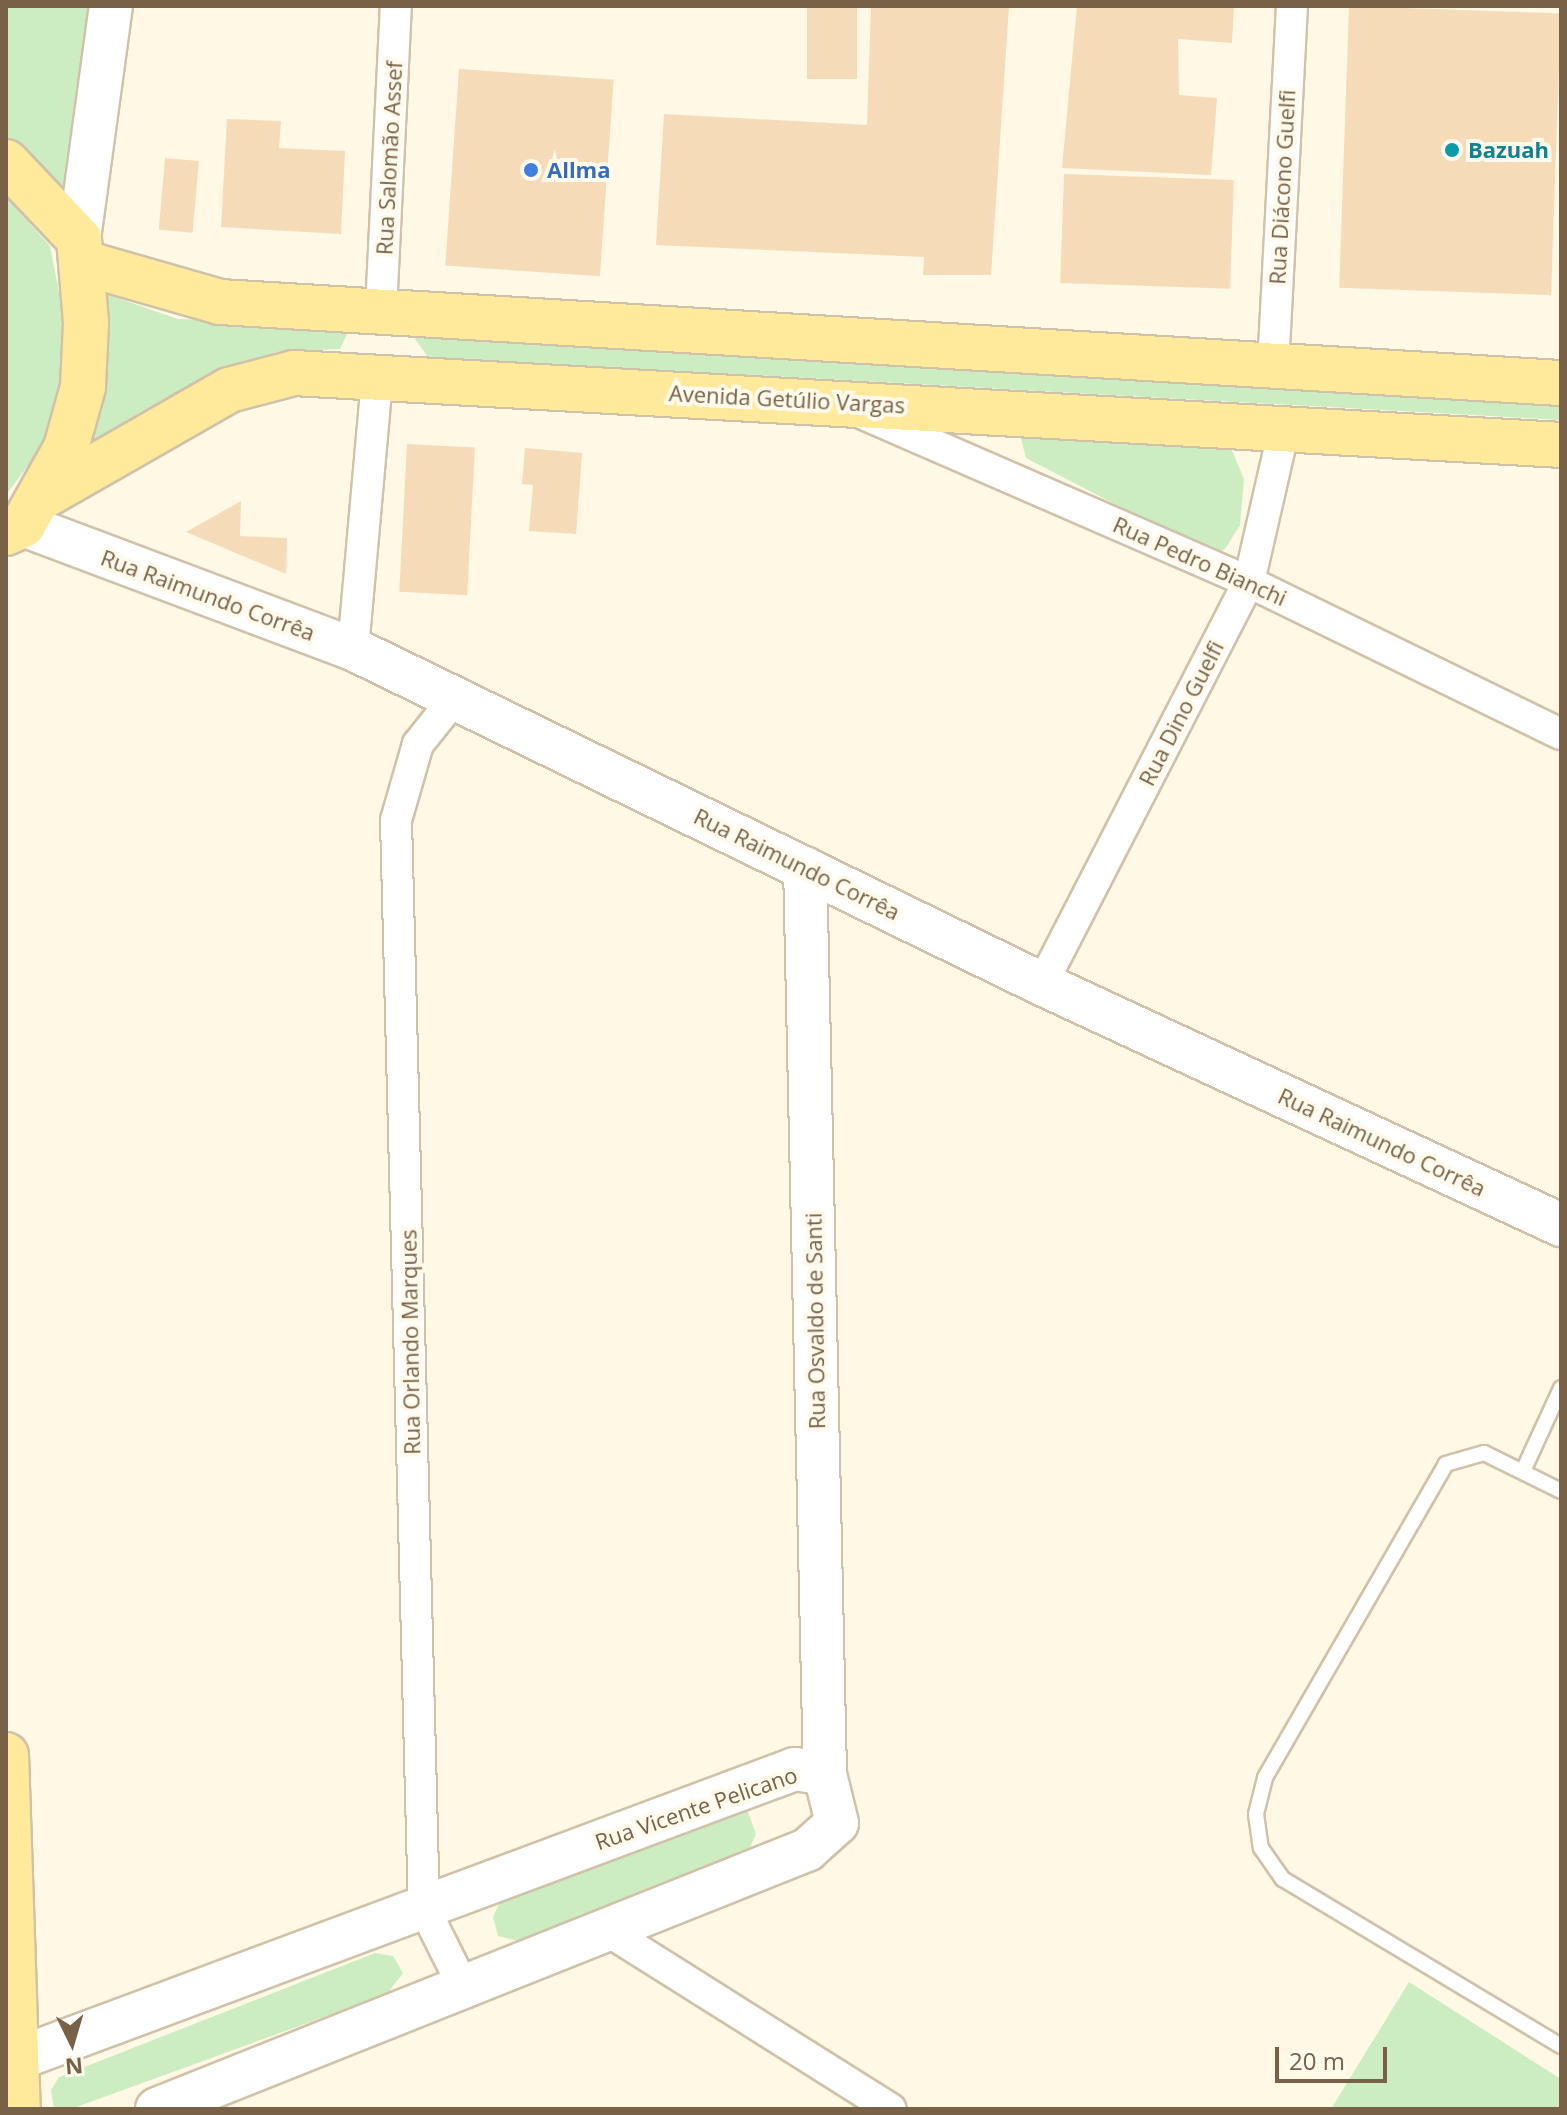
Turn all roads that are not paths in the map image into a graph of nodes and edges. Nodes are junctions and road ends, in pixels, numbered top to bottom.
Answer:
1 (111, 6) edge
2 (396, 6) edge
3 (1292, 6) edge
4 (6, 162) edge
5 (81, 251) junction
6 (381, 310) junction
7 (1273, 368) junction
8 (377, 378) junction
9 (1561, 383) edge
10 (833, 401) junction
11 (1284, 429) junction
12 (1561, 445) edge
13 (20, 527) edge
14 (1249, 582) junction
15 (353, 649) junction
16 (454, 699) junction
17 (1561, 734) edge
18 (805, 868) junction
19 (1042, 984) junction
20 (1558, 1217) edge
21 (1561, 1388) edge
22 (1524, 1469) junction
23 (1561, 1491) edge
24 (6, 1755) edge
25 (825, 1774) junction
26 (424, 1908) junction
27 (608, 1931) junction
28 (466, 1992) junction
29 (1561, 2046) edge
30 (12, 2060) edge
31 (18, 2109) edge
32 (158, 2109) edge
33 (891, 2109) edge

1 - 5 street
2 - 6 street, Rua Salomão Assef
3 - 7 street, Rua Diácono Guelfi
4 - 5 main road
5 - 6 main road
5 - 13 main road
6 - 7 main road
6 - 8 main road
7 - 9 main road
8 - 10 main road, Avenida Getúlio Vargas
8 - 13 main road, Avenida Getúlio Vargas
8 - 15 street
10 - 11 main road, Avenida Getúlio Vargas
10 - 14 street, Rua Pedro Bianchi
11 - 12 main road, Avenida Getúlio Vargas
11 - 14 street, Rua Dino Guelfi
13 - 15 street, Rua Raimundo Corrêa
14 - 17 street, Rua Pedro Bianchi
14 - 19 street, Rua Dino Guelfi
15 - 16 street, Rua Raimundo Corrêa
16 - 18 street, Rua Raimundo Corrêa
16 - 26 street, Rua Orlando Marques
18 - 19 street, Rua Raimundo Corrêa
18 - 25 street, Rua Osvaldo de Santi
19 - 20 street, Rua Raimundo Corrêa
21 - 22 lane
22 - 23 lane
22 - 29 lane
24 - 30 main road
25 - 26 street, Rua Vicente Pelicano
25 - 27 street, Rua Vicente Pelicano
26 - 28 street, Rua Orlando Marques
26 - 30 street, Rua Vicente Pelicano
27 - 28 street, Rua Vicente Pelicano
27 - 33 street
28 - 32 street, Rua Vicente Pelicano
30 - 31 main road

